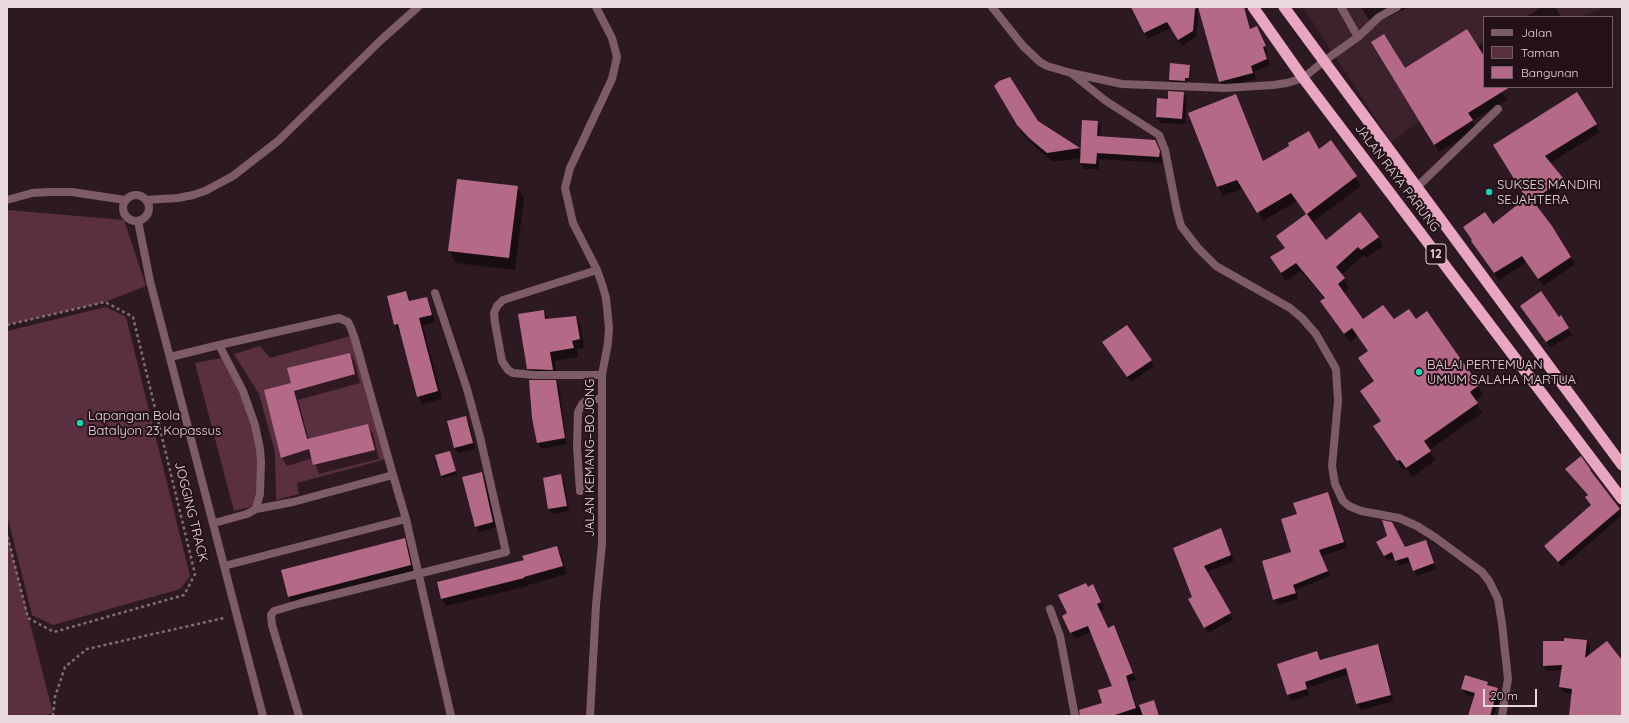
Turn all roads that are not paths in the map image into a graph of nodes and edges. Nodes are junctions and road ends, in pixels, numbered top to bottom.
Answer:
1 (418, 7) edge
2 (596, 7) edge
3 (992, 7) edge
4 (1253, 7) edge
5 (1284, 7) edge
6 (1341, 7) edge
7 (1397, 7) edge
8 (1358, 37) junction
9 (1324, 61) junction
10 (1071, 73) junction
11 (1304, 78) junction
12 (1498, 109) dead end
13 (1417, 187) junction
14 (7, 200) edge
15 (125, 200) junction
16 (146, 200) junction
17 (138, 221) junction
18 (597, 270) junction
19 (435, 293) dead end
20 (218, 345) junction
21 (170, 357) junction
22 (602, 375) junction
23 (600, 399) junction
24 (1622, 465) edge
25 (394, 475) junction
26 (580, 491) dead end
27 (1622, 499) edge
28 (256, 509) junction
29 (406, 519) junction
30 (214, 523) junction
31 (224, 566) junction
32 (418, 575) junction
33 (1050, 609) dead end
34 (264, 716) edge
35 (299, 716) edge
36 (451, 716) edge
37 (590, 716) edge
38 (1075, 716) edge
39 (1502, 716) edge

1 - 16 street
2 - 18 street, JALAN KEMANG–BOJONG
3 - 10 street
4 - 11 highway, JALAN RAYA PARUNG / 12
5 - 9 highway, JALAN RAYA PARUNG / 12
6 - 8 street
7 - 8 street
8 - 9 street
9 - 11 street
9 - 13 highway, JALAN RAYA PARUNG / 12
10 - 11 street
10 - 39 street
11 - 27 highway, JALAN RAYA PARUNG / 12
12 - 13 street
13 - 24 highway, JALAN RAYA PARUNG / 12
14 - 15 street
15 - 16 street
15 - 17 street
16 - 17 street
17 - 21 street
18 - 22 street, JALAN KEMANG–BOJONG
18 - 22 street
19 - 32 street
20 - 21 street
20 - 25 street
20 - 28 street
21 - 30 street
22 - 23 street, JALAN KEMANG–BOJONG
23 - 26 street
23 - 37 street, JALAN KEMANG–BOJONG
25 - 28 street
25 - 29 street
28 - 30 street
29 - 31 street
29 - 32 street
30 - 31 street
31 - 34 street
32 - 35 street
32 - 36 street
33 - 38 street

